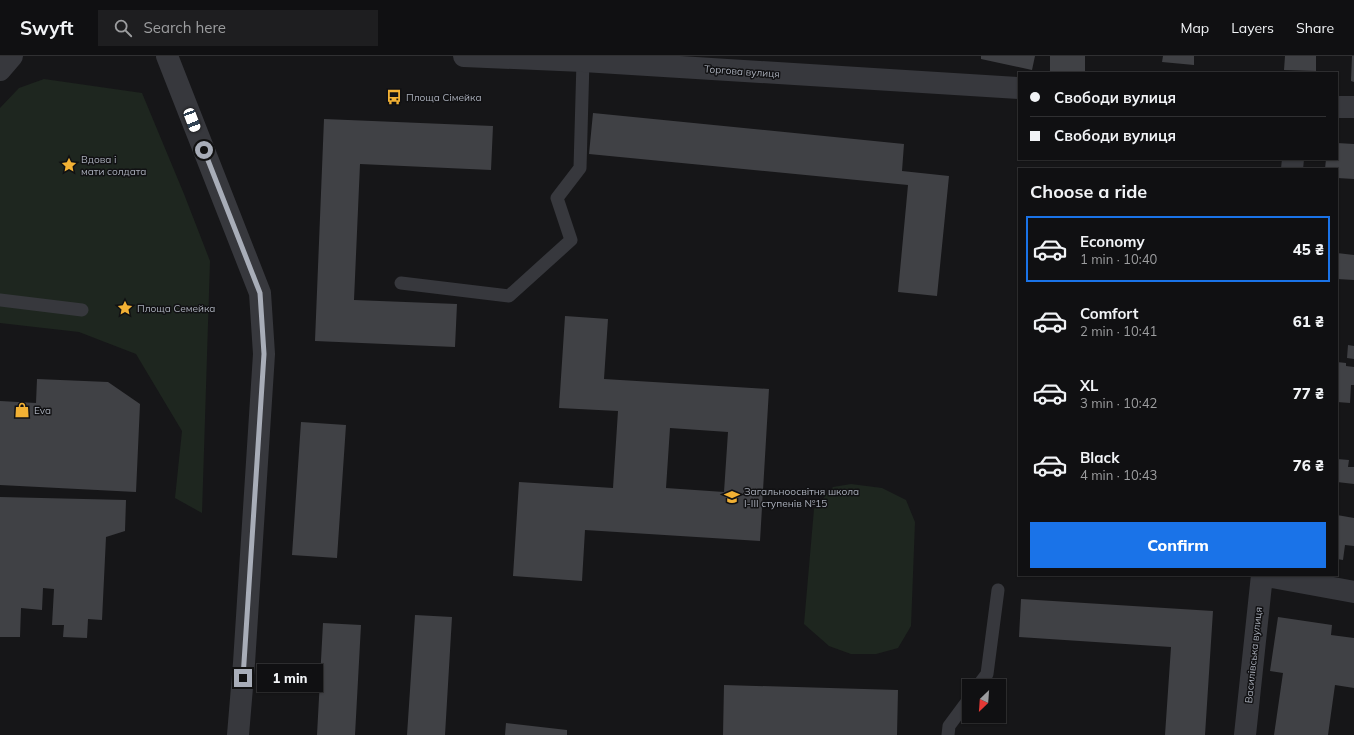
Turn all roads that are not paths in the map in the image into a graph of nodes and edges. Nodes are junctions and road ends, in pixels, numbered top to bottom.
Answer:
1 (12, 56) edge
2 (167, 56) edge
3 (478, 56) edge
4 (583, 61) junction
5 (0, 70) edge
6 (1018, 88) edge
7 (1338, 106) edge
8 (1354, 107) edge
9 (401, 283) dead end
10 (0, 300) edge
11 (82, 310) dead end
12 (1262, 576) edge
13 (1267, 576) edge
14 (998, 590) dead end
15 (1354, 592) edge
16 (983, 679) edge
17 (962, 708) edge
18 (238, 735) edge
19 (948, 735) edge
20 (1245, 735) edge

1 - 5 street
2 - 18 street
3 - 4 street, Торгова вулиця
4 - 6 street, Торгова вулиця
4 - 9 lane
7 - 8 street
10 - 11 lane
12 - 20 street, Василівська вулиця
13 - 15 street
14 - 16 lane
17 - 19 lane

